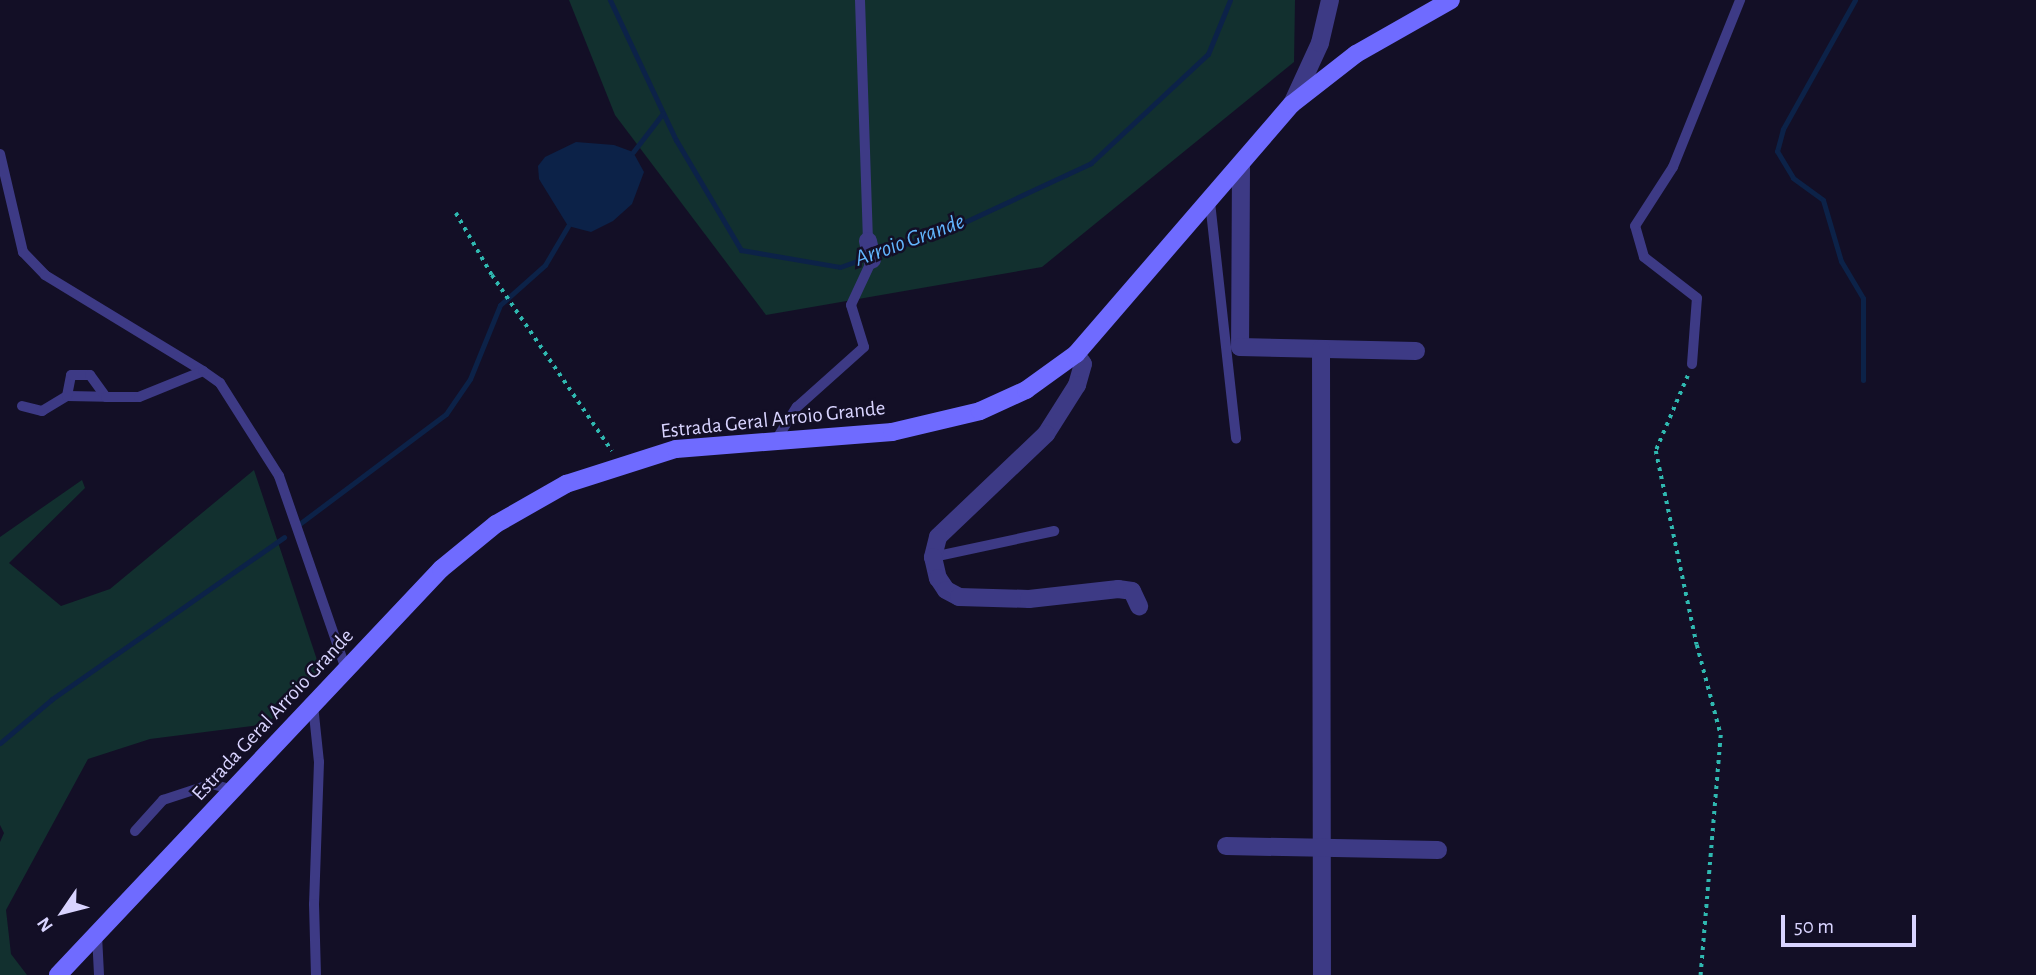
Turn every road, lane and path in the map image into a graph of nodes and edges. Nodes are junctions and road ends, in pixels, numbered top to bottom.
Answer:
1 (860, 0) edge
2 (1330, 0) edge
3 (1451, 0) edge
4 (1740, 0) edge
5 (1292, 104) junction
6 (0, 154) edge
7 (1241, 166) junction
8 (1210, 202) junction
9 (456, 213) dead end
10 (868, 242) joint
11 (872, 260) joint
12 (1321, 349) junction
13 (1416, 351) dead end
14 (1076, 354) junction
15 (1692, 364) joint
16 (203, 372) junction
17 (67, 396) junction
18 (106, 397) junction
19 (22, 407) dead end
20 (1236, 439) dead end
21 (776, 440) junction
22 (622, 464) junction
23 (1054, 531) dead end
24 (933, 557) junction
25 (1139, 606) dead end
26 (346, 670) junction
27 (313, 705) junction
28 (233, 790) junction
29 (135, 831) dead end
30 (1226, 846) dead end
31 (1322, 848) junction
32 (1438, 850) dead end
33 (97, 934) junction
34 (58, 975) edge
35 (99, 975) edge
36 (316, 975) edge
37 (1322, 975) edge
38 (1701, 975) edge

1 - 10 lane
2 - 5 street
3 - 5 main road, Estrada Geral Arroio Grande
4 - 15 lane
5 - 7 main road, Estrada Geral Arroio Grande
6 - 16 lane
7 - 8 main road, Estrada Geral Arroio Grande
7 - 12 street
8 - 14 main road, Estrada Geral Arroio Grande
8 - 20 lane
9 - 22 path
10 - 11 street
11 - 21 lane
12 - 13 street
12 - 31 street
14 - 21 main road, Estrada Geral Arroio Grande
14 - 24 street
15 - 38 path
16 - 18 lane
16 - 26 lane
17 - 18 lane
17 - 18 lane
17 - 19 lane
21 - 22 main road, Estrada Geral Arroio Grande
22 - 26 main road, Estrada Geral Arroio Grande
23 - 24 lane
24 - 25 street
26 - 27 main road, Estrada Geral Arroio Grande
27 - 28 main road, Estrada Geral Arroio Grande
27 - 36 lane
28 - 29 lane
28 - 33 main road, Estrada Geral Arroio Grande
30 - 31 street
31 - 32 street
31 - 37 street
33 - 34 main road, Estrada Geral Arroio Grande
33 - 35 lane

